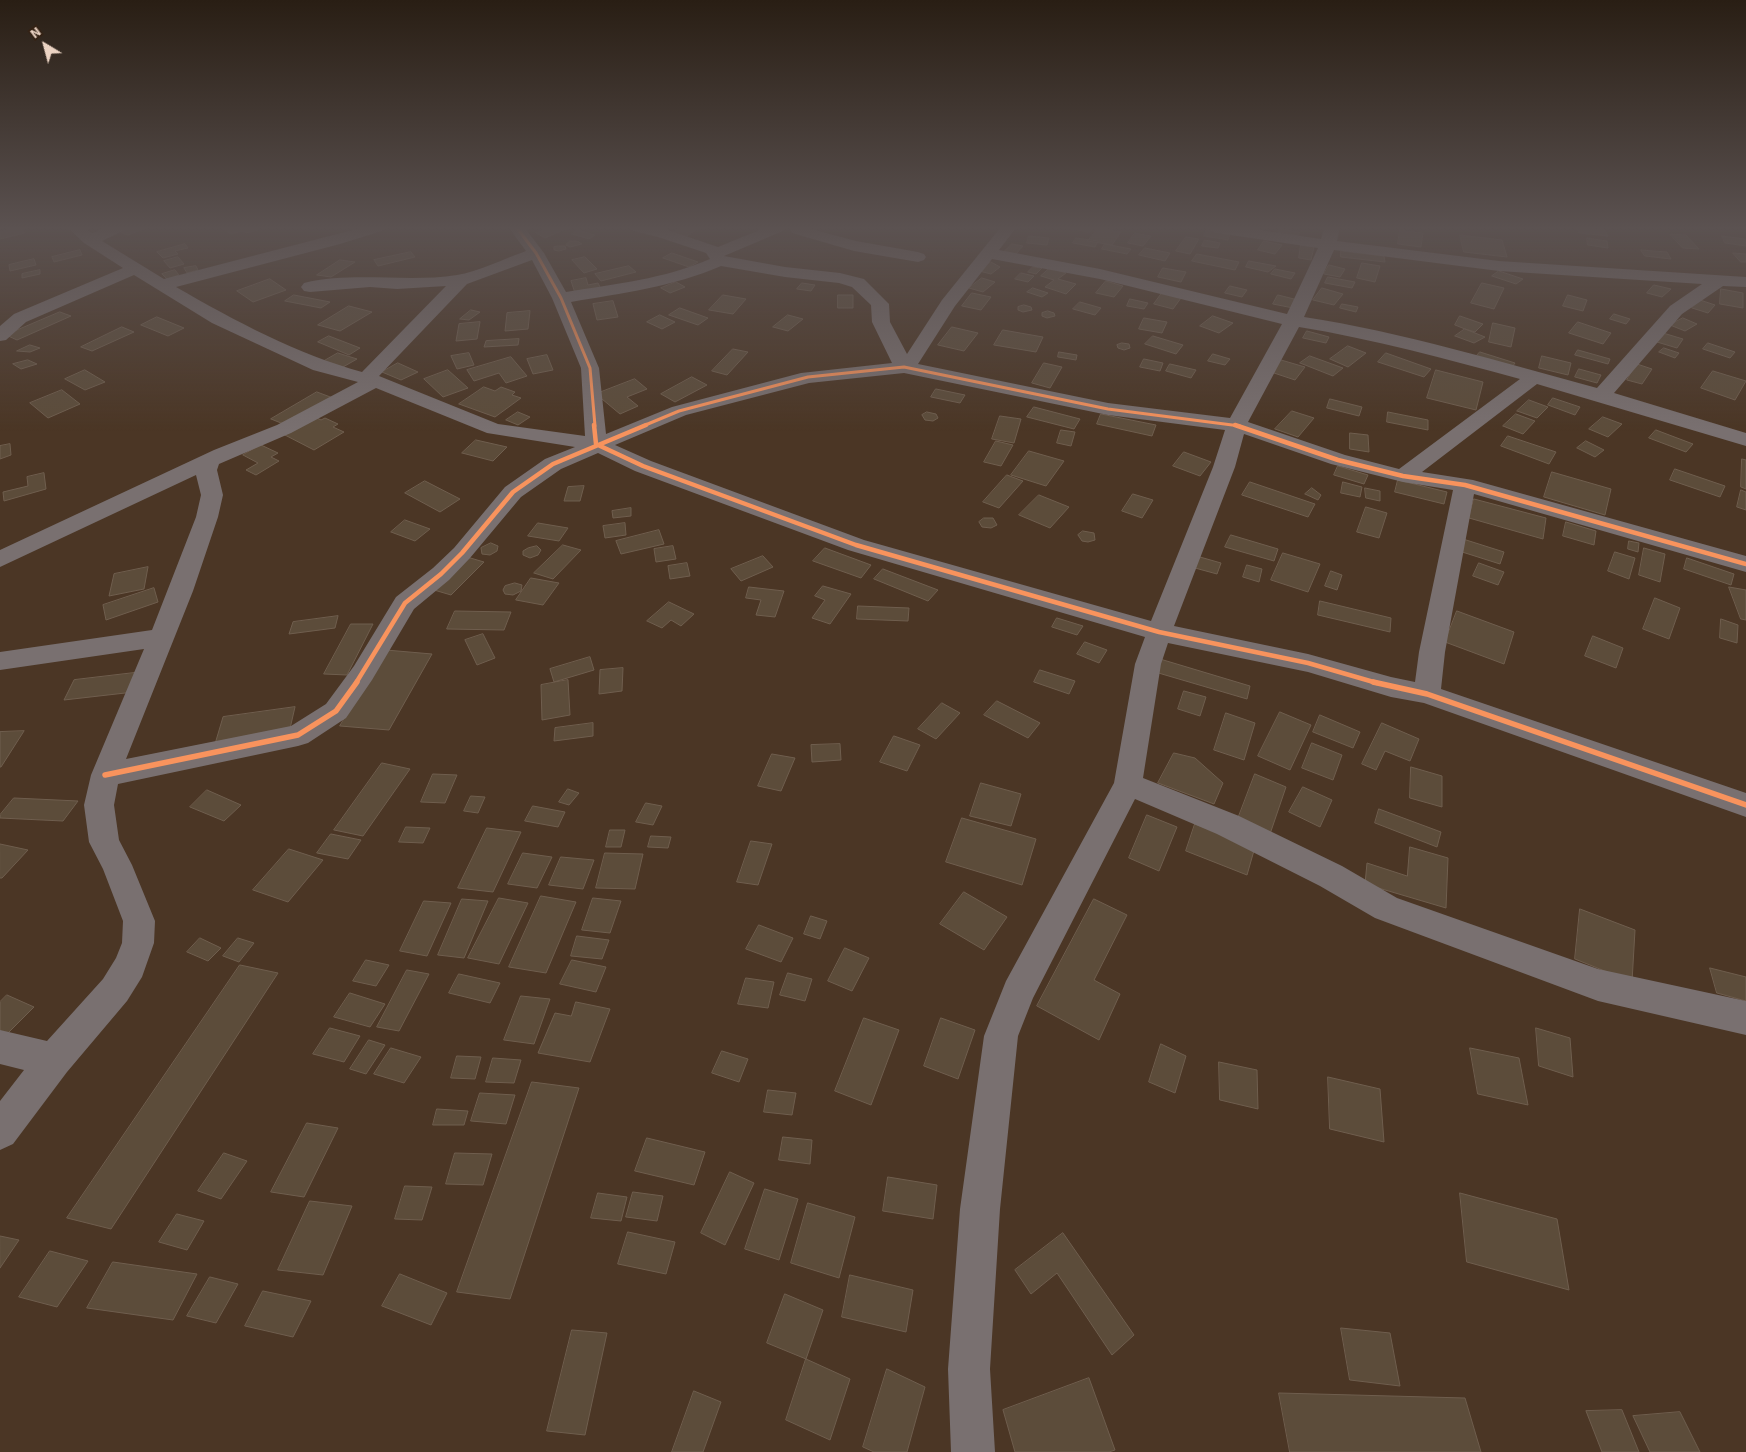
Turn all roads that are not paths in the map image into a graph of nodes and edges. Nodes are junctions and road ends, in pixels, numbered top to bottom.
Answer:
1 (72, 296) edge
2 (180, 296) edge
3 (447, 296) edge
4 (576, 296) edge
5 (871, 296) edge
6 (954, 296) edge
7 (1192, 296) edge
8 (1304, 296) edge
9 (1697, 296) edge
10 (562, 298) joint
11 (1294, 320) junction
12 (0, 336) edge
13 (904, 368) junction
14 (1534, 377) junction
15 (371, 380) junction
16 (1601, 395) junction
17 (1238, 425) junction
18 (1746, 440) edge
19 (596, 444) junction
20 (209, 461) junction
21 (1403, 476) junction
22 (1465, 485) junction
23 (0, 559) edge
24 (1746, 564) edge
25 (1159, 632) junction
26 (160, 638) junction
27 (0, 661) edge
28 (1427, 694) junction
29 (105, 774) junction
30 (1128, 784) junction
31 (1746, 806) edge
32 (1746, 1018) edge
33 (0, 1047) edge
34 (54, 1060) junction
35 (0, 1131) edge
36 (973, 1452) edge

1 - 12 street
2 - 15 street
3 - 15 street
4 - 10 street
5 - 13 street
6 - 13 street
7 - 11 street
8 - 11 street
9 - 16 street
10 - 19 street
11 - 14 street
11 - 17 street
13 - 17 street
13 - 19 street
14 - 16 street
14 - 21 street
15 - 19 street
15 - 20 street
16 - 18 street
17 - 21 street
17 - 25 street
19 - 25 street
19 - 29 street
20 - 23 street
20 - 26 street
21 - 22 street
22 - 24 street
22 - 28 street
25 - 28 street
25 - 30 street
26 - 27 street
26 - 29 street
28 - 31 street
29 - 34 street
30 - 32 street
30 - 36 street
33 - 34 street
34 - 35 street

